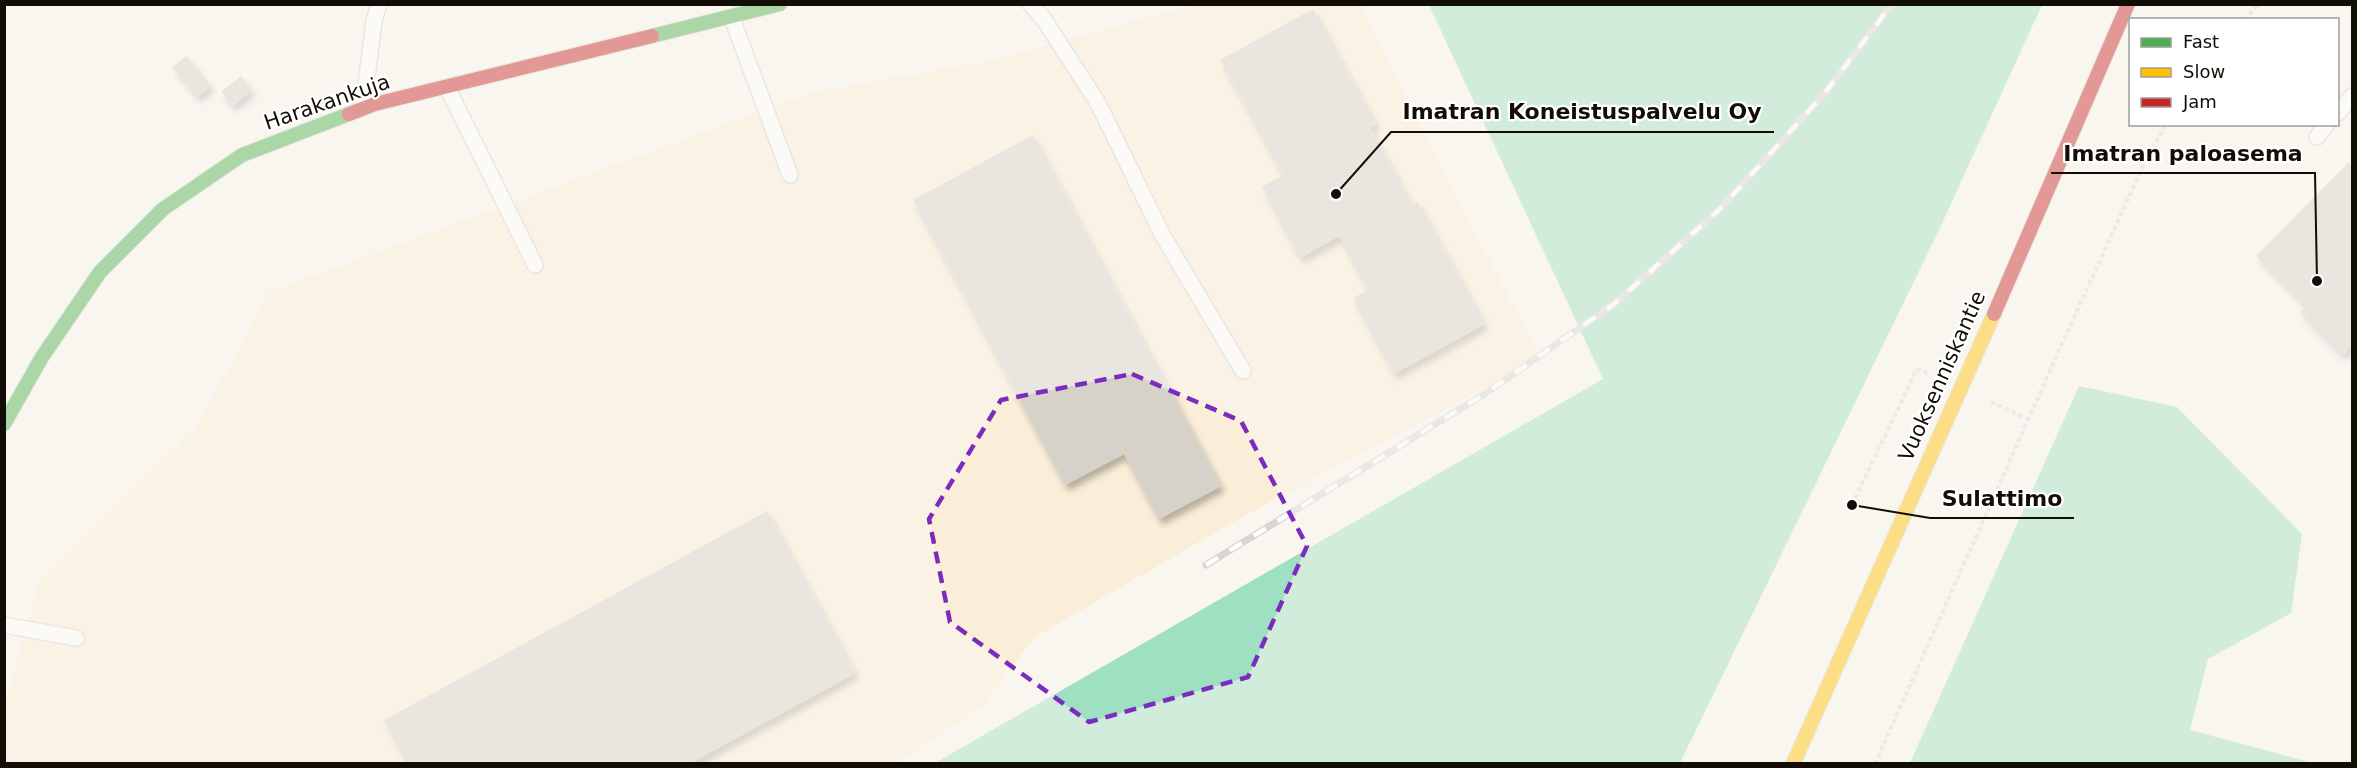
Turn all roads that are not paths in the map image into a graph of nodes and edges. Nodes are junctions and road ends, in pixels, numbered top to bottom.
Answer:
1 (379, 4) edge
2 (780, 4) edge
3 (1030, 4) edge
4 (2128, 4) edge
5 (732, 18) junction
6 (447, 87) junction
7 (2352, 96) edge
8 (363, 108) junction
9 (2339, 111) edge
10 (2325, 126) edge
11 (2317, 137) dead end
12 (790, 175) dead end
13 (535, 265) dead end
14 (1243, 372) dead end
15 (4, 424) edge
16 (4, 625) edge
17 (76, 638) dead end
18 (1793, 764) edge

1 - 8 lane
2 - 5 street, Harakankuja
3 - 14 lane
4 - 18 street, Vuoksenniskantie
5 - 6 street, Harakankuja
5 - 12 lane
6 - 8 street, Harakankuja
6 - 13 lane
7 - 9 lane
8 - 15 street, Harakankuja
10 - 11 lane
16 - 17 lane

